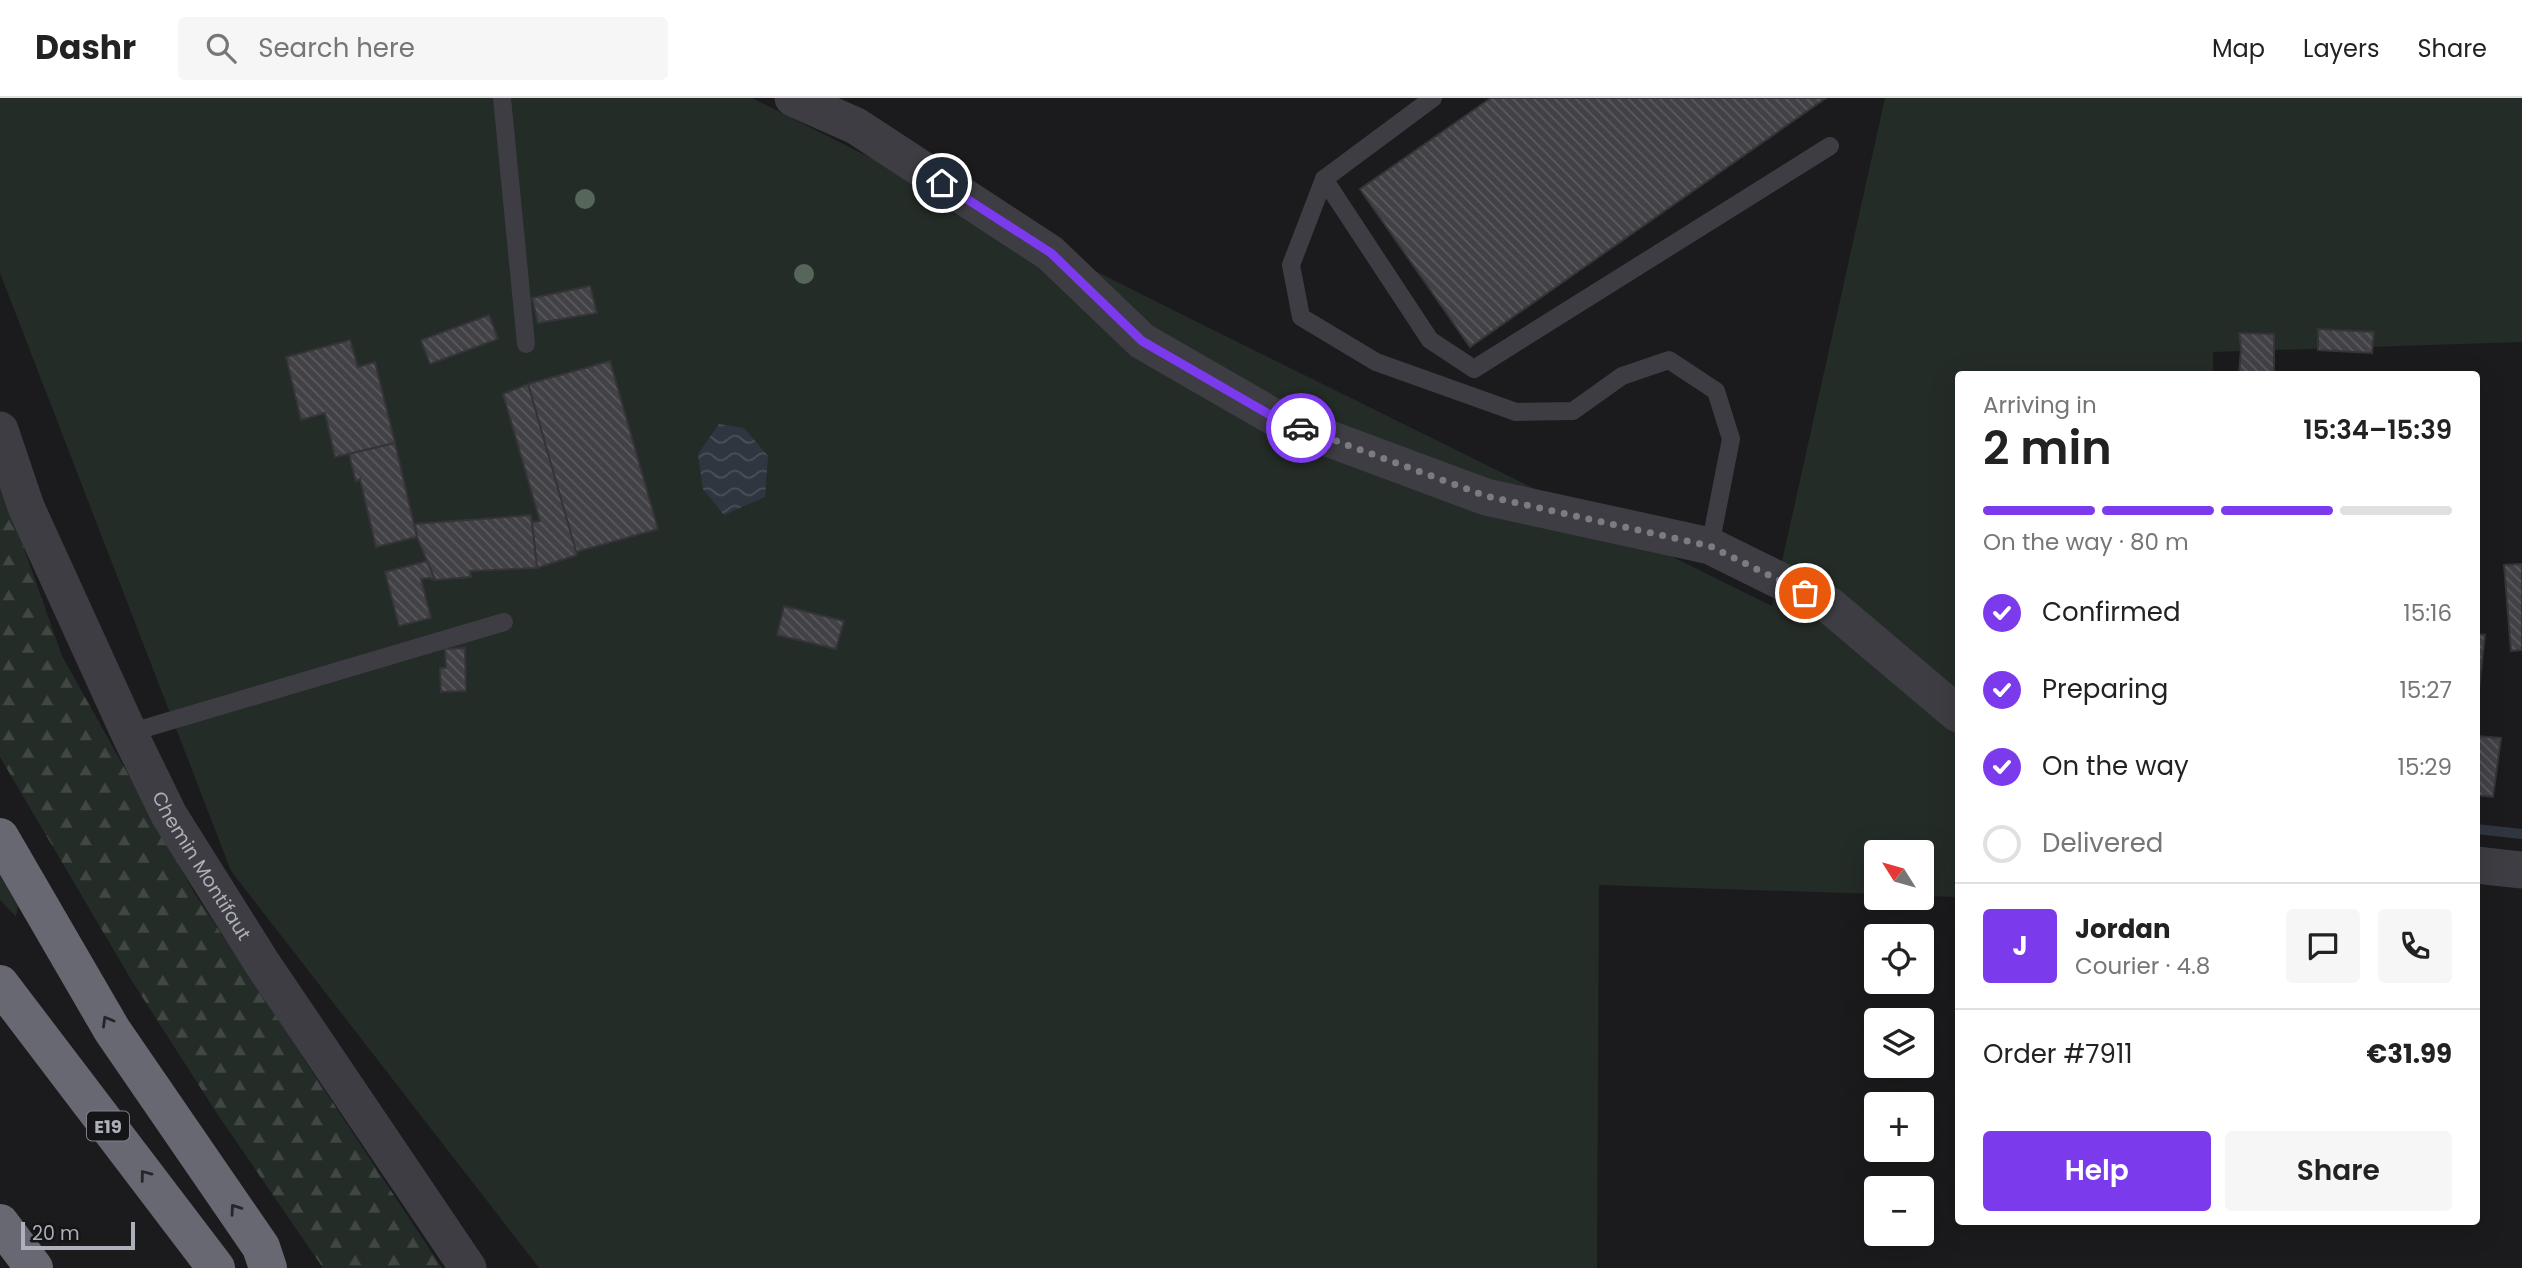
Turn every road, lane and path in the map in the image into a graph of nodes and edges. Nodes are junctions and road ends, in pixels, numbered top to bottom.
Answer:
1 (502, 98) edge
2 (793, 98) edge
3 (1433, 98) edge
4 (1830, 146) dead end
5 (1324, 179) junction
6 (526, 344) dead end
7 (0, 430) edge
8 (1710, 546) junction
9 (503, 622) dead end
10 (1955, 711) edge
11 (129, 733) junction
12 (0, 837) edge
13 (2480, 865) edge
14 (2522, 870) edge
15 (0, 984) edge
16 (0, 1223) edge
17 (34, 1268) edge
18 (216, 1268) edge
19 (268, 1268) edge
20 (468, 1268) edge

1 - 6 lane
2 - 8 street
3 - 5 lane
4 - 5 lane
5 - 8 lane
7 - 11 street, Chemin Montifaut
8 - 10 street
9 - 11 lane
11 - 20 street, Chemin Montifaut
19 -> 12 highway
13 - 14 street
18 -> 15 highway, E19
16 - 17 highway

